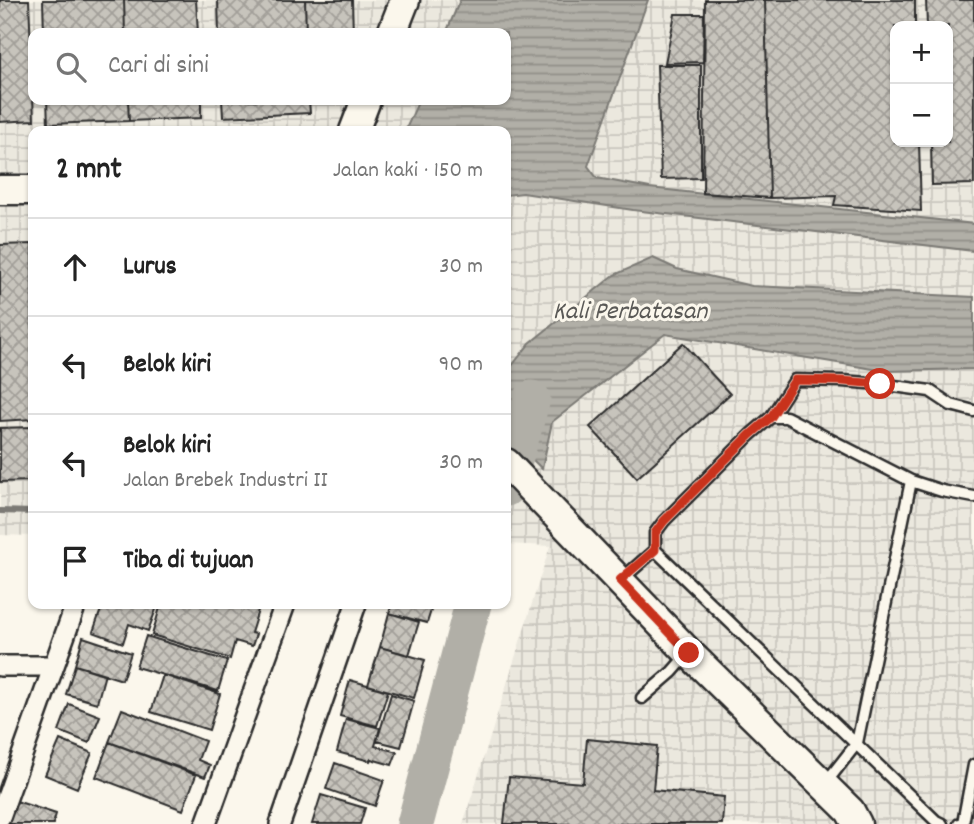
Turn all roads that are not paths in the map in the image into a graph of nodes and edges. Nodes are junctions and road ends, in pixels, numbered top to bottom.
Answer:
1 (405, 0) edge
2 (394, 28) edge
3 (364, 105) edge
4 (356, 126) edge
5 (0, 190) edge
6 (28, 190) edge
7 (974, 411) edge
8 (771, 417) junction
9 (511, 468) edge
10 (911, 481) junction
11 (974, 497) edge
12 (655, 550) junction
13 (620, 580) junction
14 (74, 609) edge
15 (283, 609) edge
16 (354, 609) edge
17 (689, 653) junction
18 (0, 666) edge
19 (52, 666) junction
20 (642, 698) dead end
21 (856, 743) junction
22 (974, 765) edge
23 (823, 786) junction
24 (0, 817) edge
25 (206, 824) edge
26 (280, 824) edge
27 (857, 824) edge
28 (942, 824) edge
29 (959, 824) edge

1 - 2 street
3 - 4 street
5 - 6 street
7 - 8 lane
8 - 10 lane
8 - 12 lane
9 - 13 street
10 - 11 lane
10 - 21 lane
12 - 13 lane
12 - 21 lane
13 - 17 street
14 - 19 street
15 - 25 street
16 - 26 street
17 - 20 lane
17 - 23 street
18 - 19 street
19 - 24 street
21 - 23 lane
21 - 28 lane
22 - 29 lane
23 - 27 street

